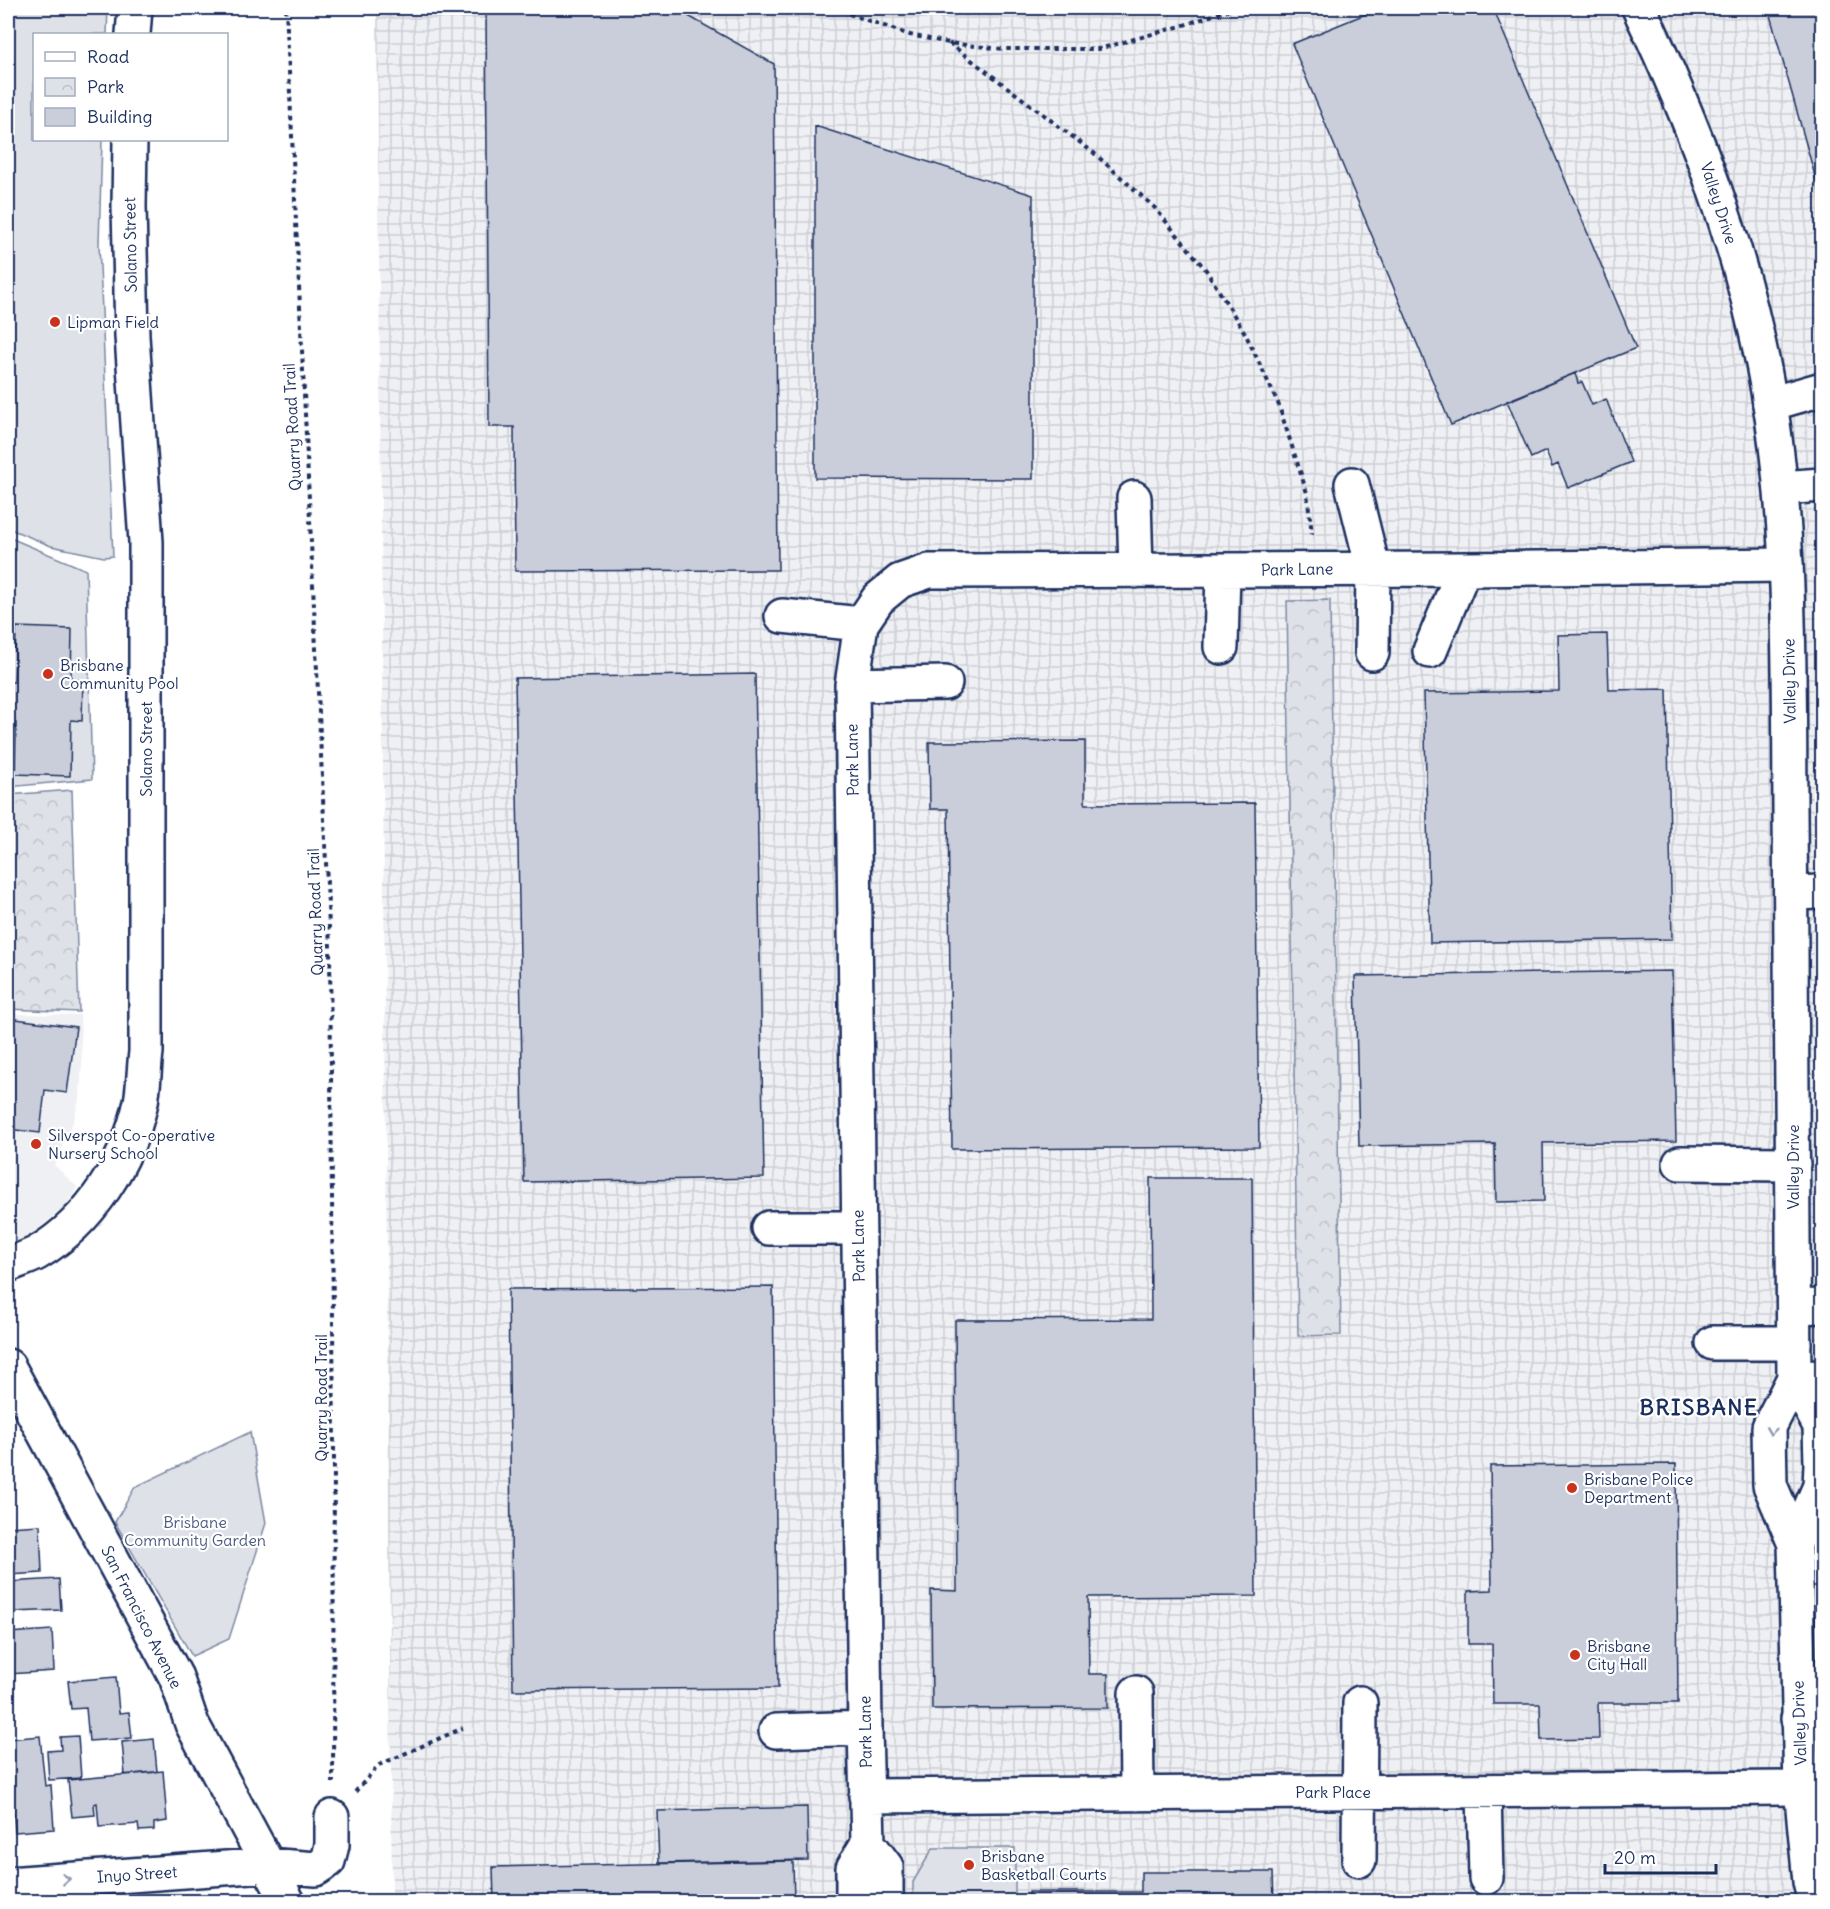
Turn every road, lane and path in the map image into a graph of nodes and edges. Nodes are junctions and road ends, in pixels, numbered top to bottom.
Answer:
1 (135, 8) edge
2 (286, 8) edge
3 (832, 8) edge
4 (1234, 8) edge
5 (1639, 8) edge
6 (133, 33) edge
7 (949, 43) junction
8 (130, 141) edge
9 (1822, 389) edge
10 (1770, 404) junction
11 (1352, 484) dead end
12 (1822, 485) edge
13 (1781, 488) junction
14 (1134, 498) dead end
15 (1786, 565) junction
16 (1316, 568) junction
17 (1373, 568) junction
18 (1464, 569) junction
19 (1223, 570) junction
20 (1136, 571) junction
21 (782, 616) dead end
22 (861, 624) junction
23 (1221, 647) dead end
24 (1430, 651) dead end
25 (1372, 653) dead end
26 (945, 683) dead end
27 (852, 685) junction
28 (1822, 892) edge
29 (1791, 893) junction
30 (1680, 1163) dead end
31 (1793, 1164) junction
32 (769, 1228) dead end
33 (858, 1228) junction
34 (8, 1265) edge
35 (1808, 1307) edge
36 (1713, 1343) dead end
37 (1794, 1343) junction
38 (8, 1366) edge
39 (1808, 1378) edge
40 (1795, 1544) junction
41 (1136, 1693) dead end
42 (1360, 1703) dead end
43 (1810, 1718) edge
44 (463, 1728) dead end
45 (864, 1728) junction
46 (776, 1731) dead end
47 (1801, 1788) junction
48 (1484, 1791) junction
49 (1360, 1792) junction
50 (1137, 1794) junction
51 (866, 1796) junction
52 (332, 1816) junction
53 (868, 1843) junction
54 (1359, 1860) dead end
55 (267, 1865) junction
56 (1486, 1878) dead end
57 (8, 1884) edge
58 (288, 1902) edge
59 (853, 1902) edge
60 (886, 1902) edge
61 (1815, 1902) edge

1 - 6 street
2 - 52 path, Quarry Road Trail
3 - 7 path
4 - 7 path
5 - 10 street, Valley Drive
7 - 16 path
8 - 34 street, Solano Street
9 - 10 street
10 - 13 street, Valley Drive
11 - 17 street
12 - 13 street
13 - 15 street, Valley Drive
14 - 20 street
15 - 18 street, Park Lane
15 - 29 street, Valley Drive
16 - 17 street, Park Lane
16 - 19 street, Park Lane
17 - 18 street, Park Lane
17 - 25 street
18 - 24 street
19 - 20 street, Park Lane
19 - 23 street
20 - 22 street, Park Lane
21 - 22 street
22 - 27 street, Park Lane
26 - 27 street
27 - 33 street, Park Lane
28 - 29 street
29 - 31 street, Valley Drive
30 - 31 street
31 - 35 street, Valley Drive
32 - 33 street
33 - 45 street, Park Lane
35 - 37 street, Valley Drive
36 - 37 street
37 - 39 street, Valley Drive
38 - 55 street, San Francisco Avenue
39 - 40 street, Valley Drive
39 -> 40 street, Valley Drive
40 - 43 street, Valley Drive
41 - 50 street
42 - 49 street
43 - 47 street, Valley Drive
44 - 52 path
45 - 46 street
45 - 51 street, Park Lane
47 - 48 street, Park Place
47 - 61 street, Valley Drive
48 - 49 street, Park Place
48 - 56 street
49 - 50 street, Park Place
49 - 54 street
50 - 51 street, Park Place
51 - 53 street, Park Lane
52 - 55 street, Inyo Street
53 - 59 street
53 - 60 street
57 -> 55 street, Inyo Street
55 - 58 street, San Francisco Avenue

